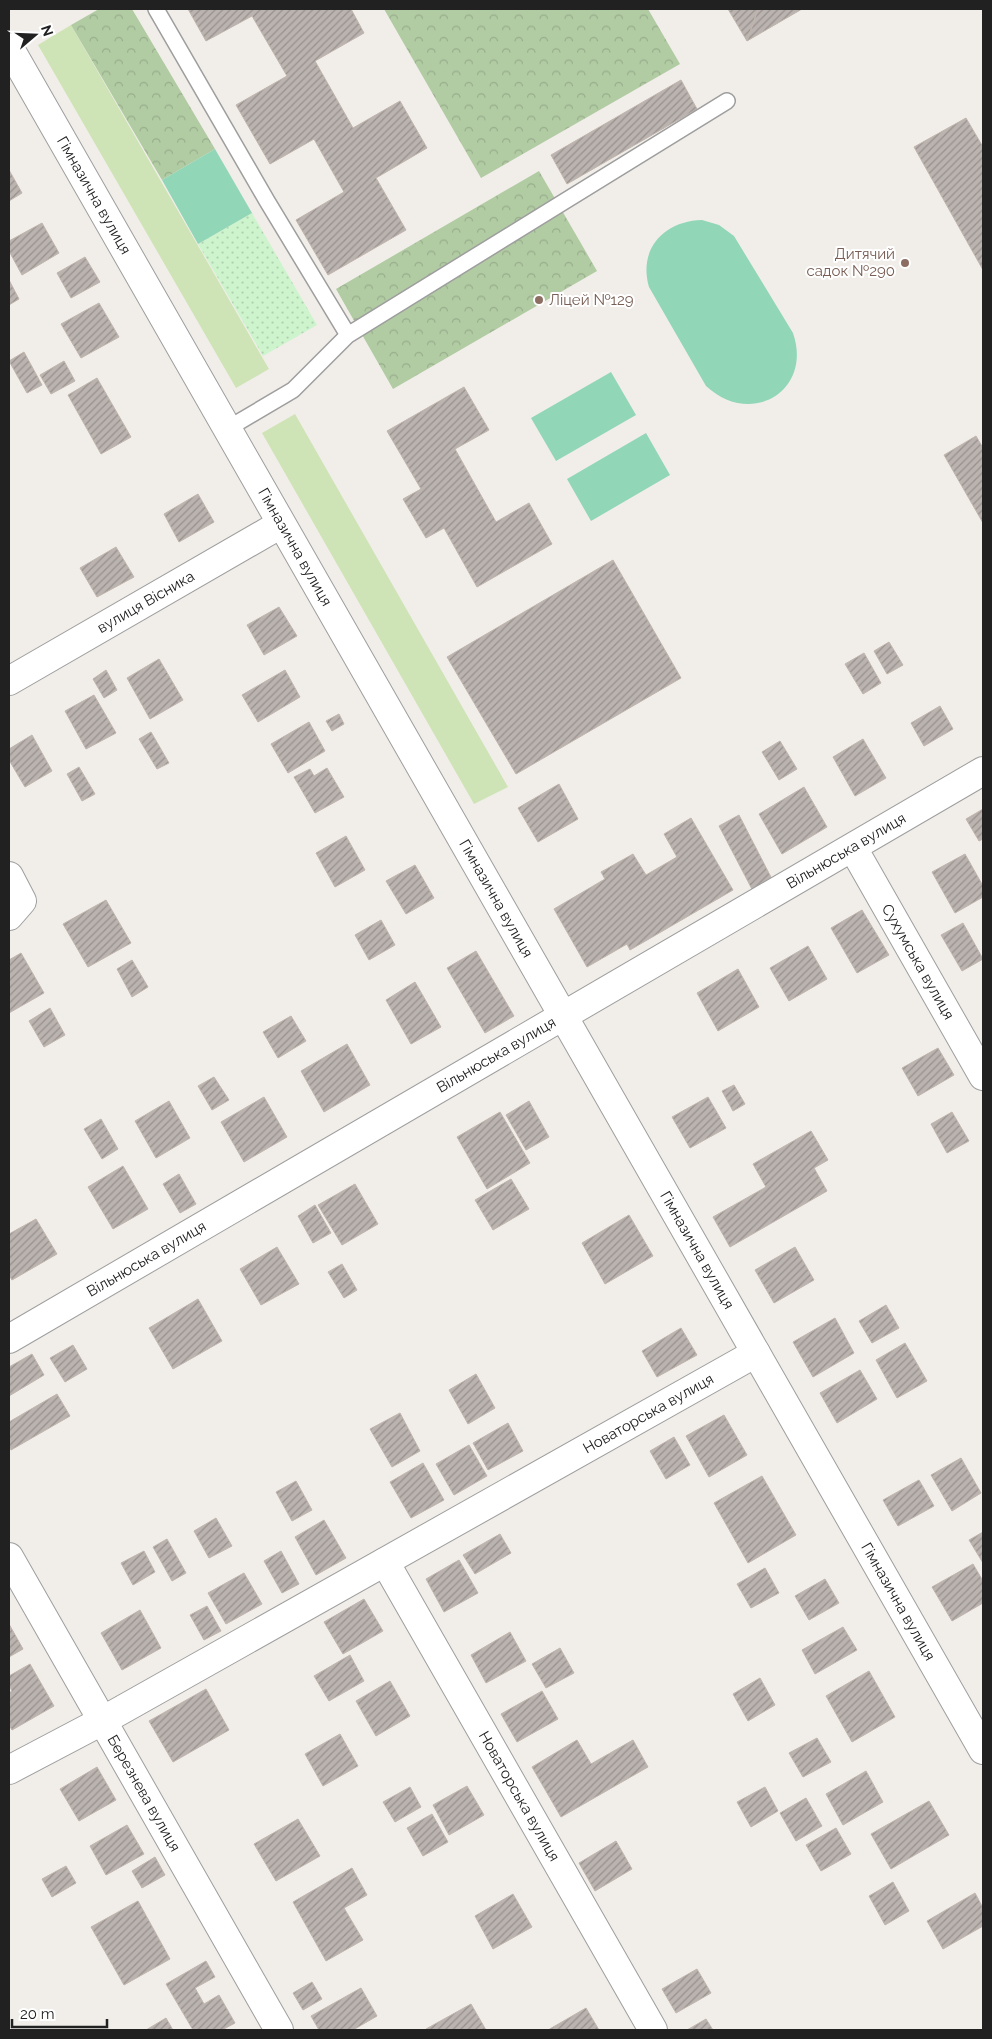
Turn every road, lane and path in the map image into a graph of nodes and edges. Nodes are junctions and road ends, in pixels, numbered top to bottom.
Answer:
1 (156, 9) edge
2 (9, 47) edge
3 (727, 101) dead end
4 (348, 335) junction
5 (227, 429) junction
6 (281, 524) junction
7 (9, 681) edge
8 (983, 771) edge
9 (853, 848) junction
10 (9, 876) edge
11 (9, 916) edge
12 (563, 1016) junction
13 (983, 1076) edge
14 (9, 1339) edge
15 (756, 1353) junction
16 (9, 1557) edge
17 (386, 1562) junction
18 (102, 1721) junction
19 (983, 1750) edge
20 (9, 1770) edge
21 (279, 2030) edge
22 (653, 2030) edge

1 - 4 lane
2 - 5 street, Гімназична вулиця
3 - 4 lane
4 - 5 lane
5 - 6 street, Гімназична вулиця
6 - 7 street, вулиця Вісника
6 - 12 street, Гімназична вулиця
8 - 9 street, Вільнюська вулиця
9 - 12 street, Вільнюська вулиця
9 - 13 street, Сухумська вулиця
10 - 11 street
12 - 14 street, Вільнюська вулиця
12 - 15 street, Гімназична вулиця
15 - 17 street, Новаторська вулиця
15 - 19 street, Гімназична вулиця
16 - 18 street, Березнева вулиця
17 - 18 street, Новаторська вулиця
17 - 22 street, Новаторська вулиця
18 - 20 street, Новаторська вулиця
18 - 21 street, Березнева вулиця

